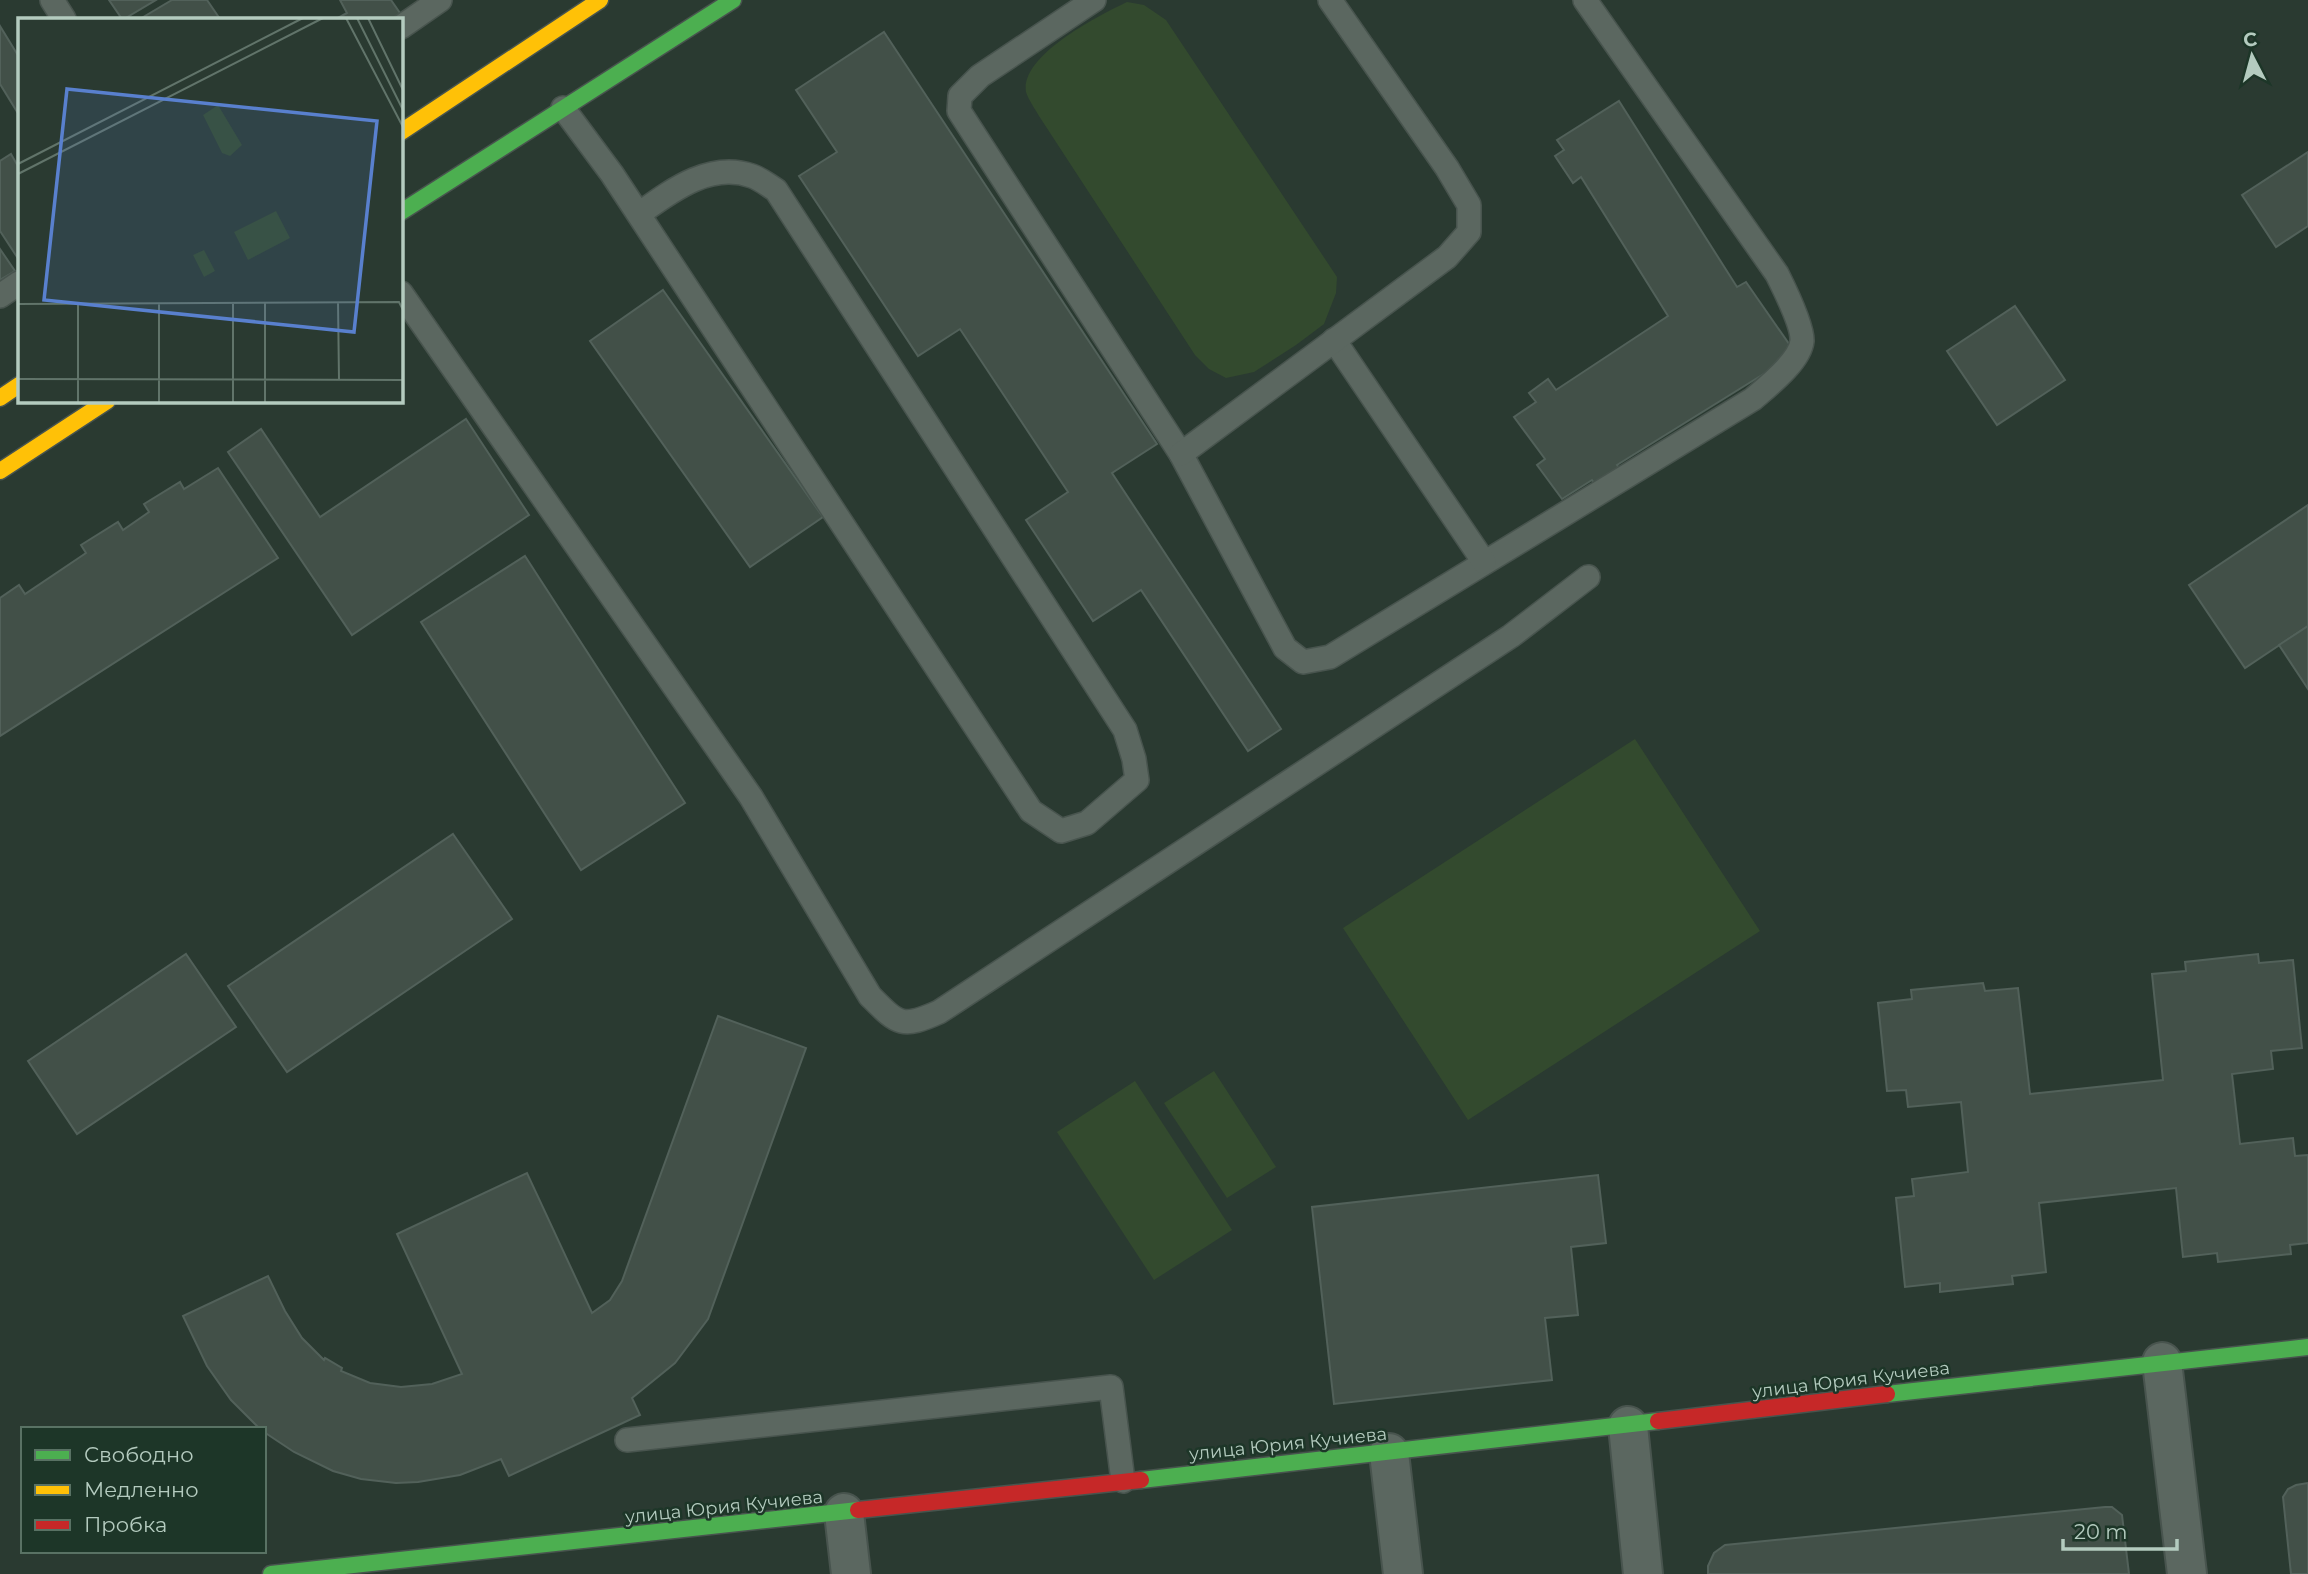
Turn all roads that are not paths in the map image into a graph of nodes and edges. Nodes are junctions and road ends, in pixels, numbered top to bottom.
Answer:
1 (52, 0) edge
2 (440, 0) edge
3 (600, 0) edge
4 (733, 0) edge
5 (1094, 0) edge
6 (1330, 0) edge
7 (1585, 0) edge
8 (63, 18) edge
9 (402, 26) edge
10 (563, 108) junction
11 (402, 131) edge
12 (402, 211) edge
13 (639, 215) junction
14 (18, 284) edge
15 (402, 294) edge
16 (0, 296) edge
17 (1334, 340) junction
18 (18, 387) edge
19 (0, 398) edge
20 (105, 402) edge
21 (1181, 454) junction
22 (0, 471) edge
23 (1484, 562) junction
24 (1588, 576) dead end
25 (2308, 1347) edge
26 (2162, 1363) junction
27 (1628, 1426) junction
28 (627, 1440) dead end
29 (1389, 1453) junction
30 (1123, 1481) junction
31 (844, 1513) junction
32 (271, 1574) edge
33 (850, 1574) edge
34 (1403, 1574) edge
35 (1643, 1574) edge
36 (2187, 1574) edge

1 - 8 lane
2 - 9 lane
3 - 11 street
4 - 10 street
5 - 21 lane
6 - 17 lane
7 - 23 lane
10 - 12 street
10 - 13 lane
13 - 13 lane
14 - 16 lane
15 - 24 lane
17 - 21 lane
17 - 23 lane
18 - 19 street
20 - 22 street
21 - 23 lane
25 - 26 street, улица Юрия Кучиева
26 - 27 street, улица Юрия Кучиева
26 - 36 street
27 - 29 street, улица Юрия Кучиева
27 - 35 street
28 - 30 lane
29 - 30 street, улица Юрия Кучиева
29 - 34 street
30 - 31 street, улица Юрия Кучиева
31 - 32 street, улица Юрия Кучиева
31 - 33 street

